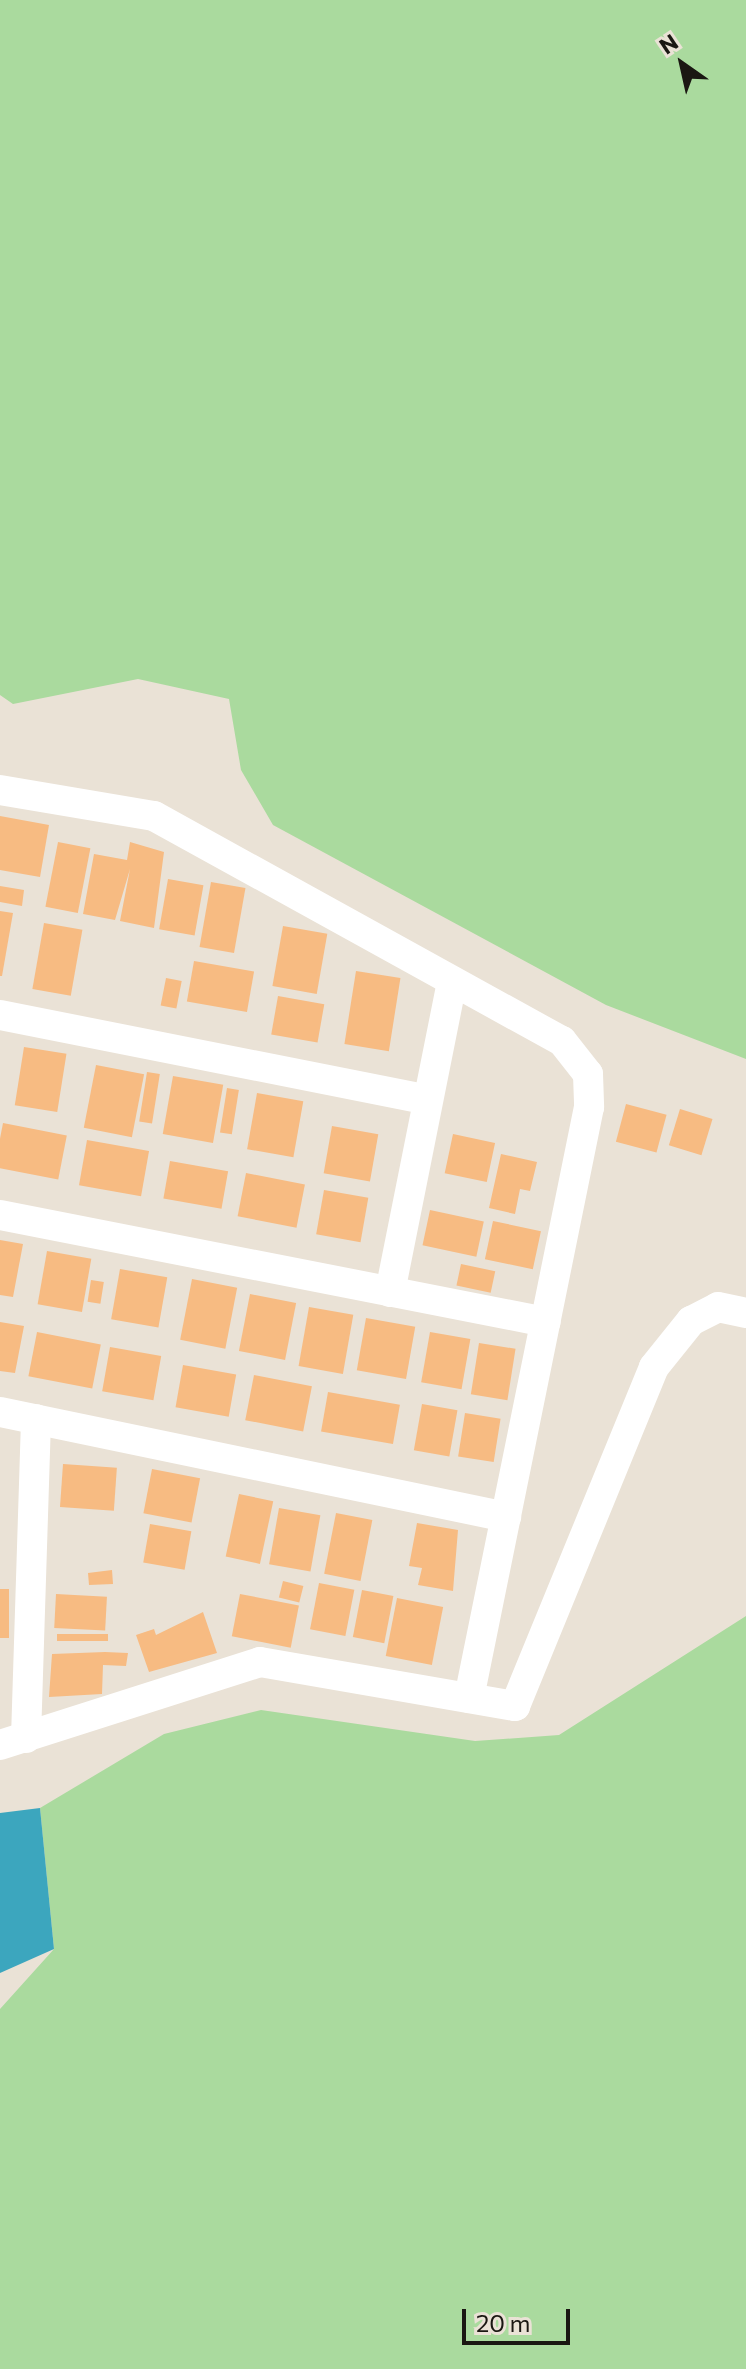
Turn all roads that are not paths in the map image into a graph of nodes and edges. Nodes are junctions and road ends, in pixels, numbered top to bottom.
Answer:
1 (0, 790) edge
2 (452, 981) junction
3 (0, 1015) edge
4 (428, 1100) junction
5 (0, 1215) edge
6 (390, 1292) junction
7 (746, 1313) edge
8 (546, 1322) junction
9 (0, 1412) edge
10 (36, 1419) junction
11 (506, 1517) junction
12 (469, 1698) junction
13 (13, 1742) edge

1 - 2 street
2 - 4 street
2 - 8 street
3 - 4 street
4 - 6 street
5 - 6 street
6 - 8 street
7 - 12 street
8 - 11 street
9 - 10 street
10 - 11 street
10 - 13 street
11 - 12 street
12 - 13 street

